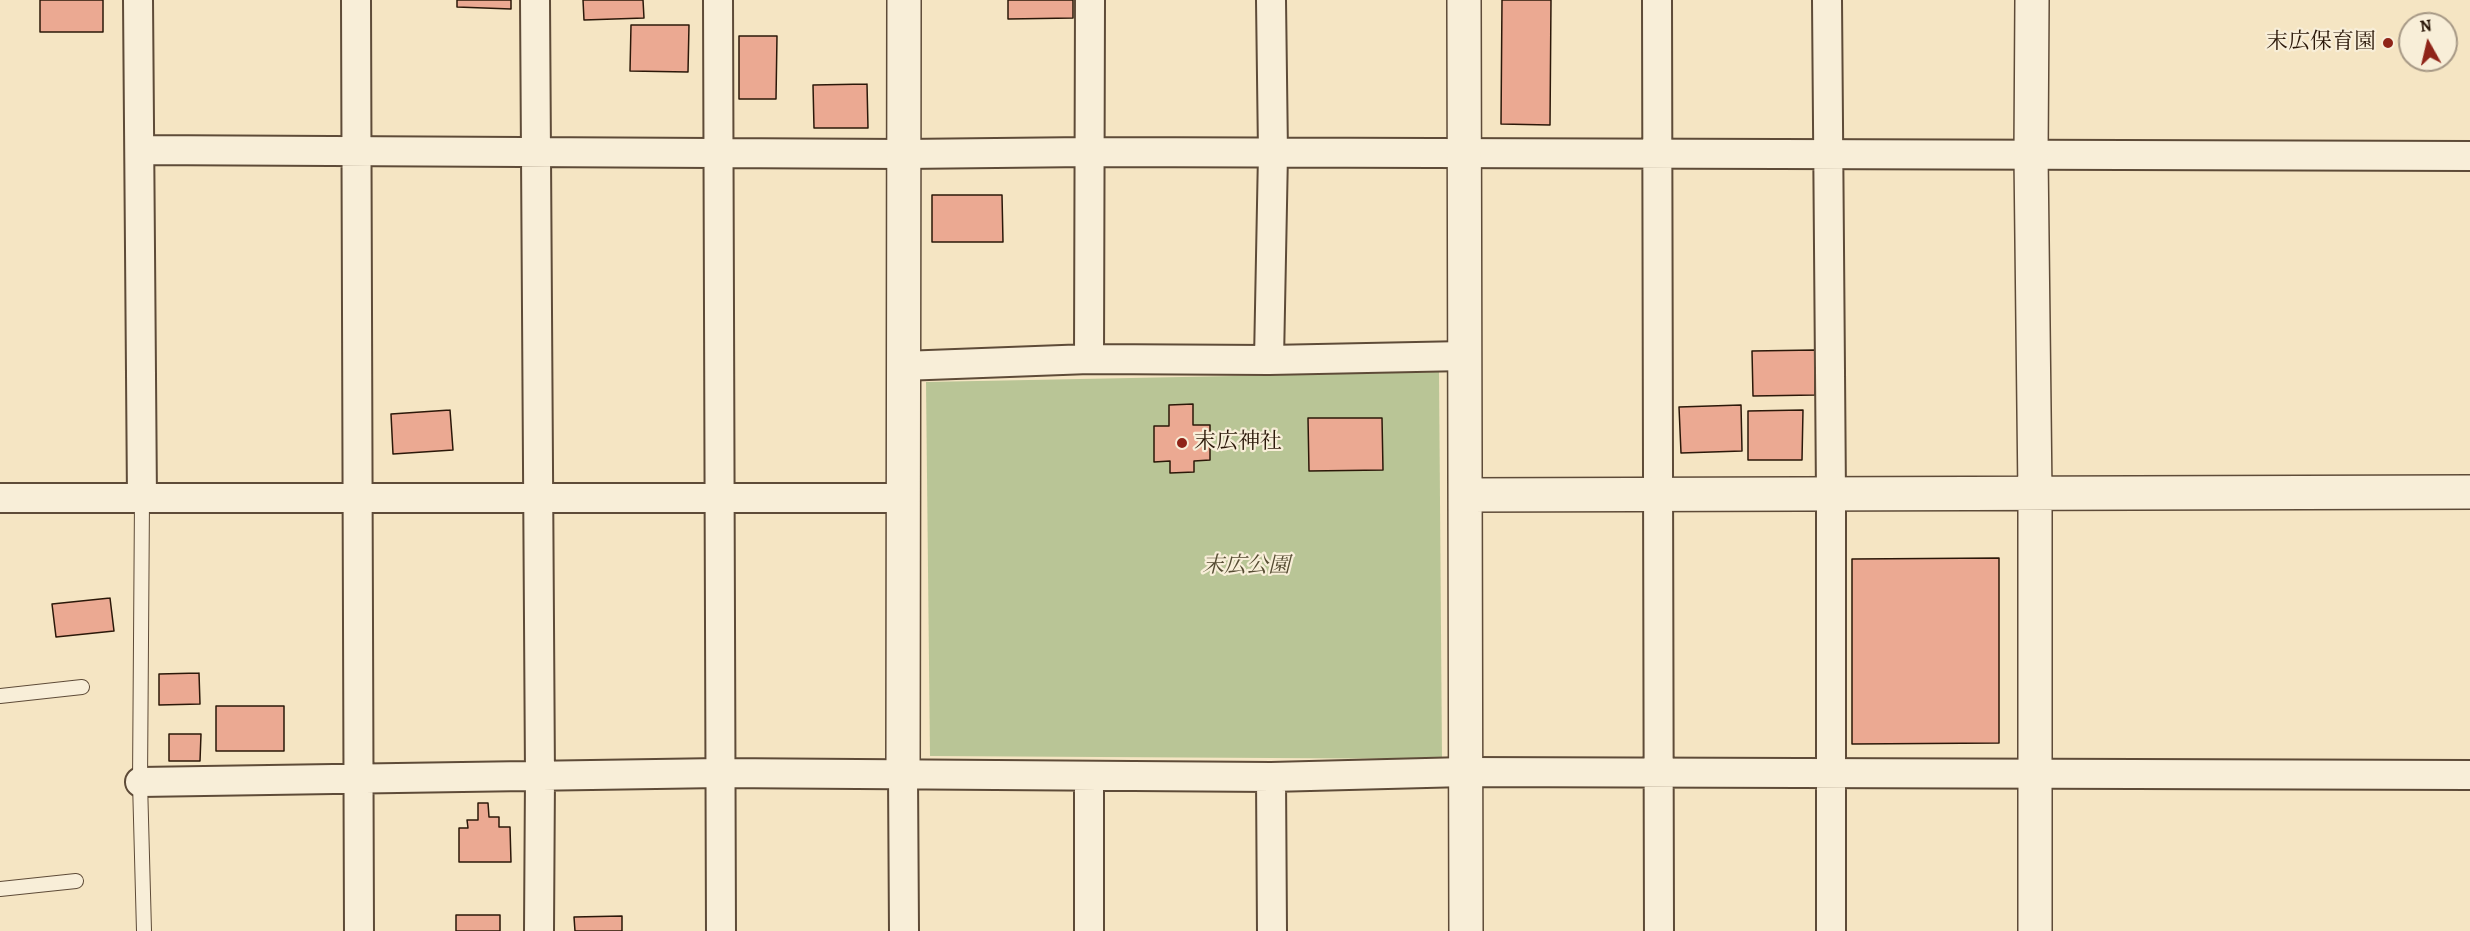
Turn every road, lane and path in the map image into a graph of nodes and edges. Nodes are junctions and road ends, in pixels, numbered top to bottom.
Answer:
1 (138, 0) edge
2 (356, 0) edge
3 (535, 0) edge
4 (718, 0) edge
5 (904, 0) edge
6 (1090, 0) edge
7 (1271, 0) edge
8 (1464, 0) edge
9 (1658, 0) edge
10 (1827, 0) edge
11 (2032, 0) edge
12 (140, 150) junction
13 (357, 151) junction
14 (535, 151) junction
15 (719, 152) junction
16 (1088, 152) junction
17 (1273, 153) junction
18 (1463, 153) junction
19 (904, 154) junction
20 (1657, 154) junction
21 (1829, 154) junction
22 (2031, 155) junction
23 (2470, 156) edge
24 (1465, 356) junction
25 (1089, 359) junction
26 (1269, 360) junction
27 (902, 366) junction
28 (2470, 492) edge
29 (1832, 494) junction
30 (1466, 495) junction
31 (1658, 495) junction
32 (2036, 495) junction
33 (0, 498) edge
34 (537, 498) junction
35 (903, 498) junction
36 (142, 499) junction
37 (358, 499) junction
38 (719, 499) junction
39 (82, 687) dead end
40 (0, 696) edge
41 (1465, 772) junction
42 (1830, 772) junction
43 (720, 773) junction
44 (1658, 773) junction
45 (2035, 774) junction
46 (903, 775) junction
47 (2470, 775) edge
48 (540, 776) junction
49 (1089, 776) junction
50 (1271, 777) junction
51 (359, 779) junction
52 (140, 782) junction
53 (76, 881) dead end
54 (0, 889) edge
55 (144, 931) edge
56 (359, 931) edge
57 (538, 931) edge
58 (721, 931) edge
59 (903, 931) edge
60 (1089, 931) edge
61 (1272, 931) edge
62 (1466, 931) edge
63 (1659, 931) edge
64 (1831, 931) edge
65 (2035, 931) edge

1 - 12 street
2 - 13 street
3 - 14 street
4 - 15 street
5 - 19 street
6 - 16 street
7 - 17 street
8 - 18 street
9 - 20 street
10 - 21 street
11 - 22 street
12 - 13 street
12 - 36 street
13 - 14 street
13 - 37 street
14 - 15 street
14 - 34 street
15 - 19 street
15 - 38 street
16 - 17 street
16 - 19 street
16 - 25 street
17 - 18 street
17 - 26 street
18 - 20 street
18 - 24 street
19 - 27 street
20 - 21 street
20 - 31 street
21 - 22 street
21 - 29 street
22 - 23 street
22 - 32 street
24 - 26 street
24 - 30 street
25 - 26 street
25 - 27 street
27 - 35 street
28 - 32 street
29 - 31 street
29 - 32 street
29 - 42 street
30 - 31 street
30 - 41 street
31 - 44 street
32 - 45 street
33 - 36 street
34 - 37 street
34 - 38 street
34 - 48 street
35 - 38 street
35 - 46 street
36 - 37 street
36 - 52 lane
37 - 51 street
38 - 43 street
39 - 40 lane
41 - 44 street
41 - 50 street
41 - 62 street
42 - 44 street
42 - 45 street
42 - 64 street
43 - 46 street
43 - 48 street
43 - 58 street
44 - 63 street
45 - 47 street
45 - 65 street
46 - 49 street
46 - 59 street
48 - 51 street
48 - 57 street
49 - 50 street
49 - 60 street
50 - 61 street
51 - 52 street
51 - 56 street
52 - 55 lane
53 - 54 lane

